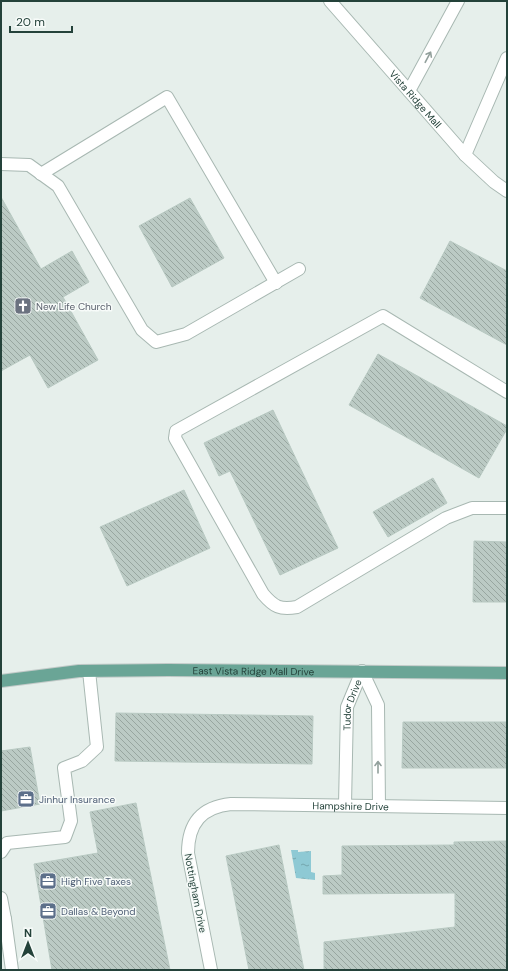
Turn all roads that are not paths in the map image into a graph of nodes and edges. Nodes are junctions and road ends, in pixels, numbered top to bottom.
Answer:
1 (330, 1) edge
2 (458, 1) edge
3 (507, 58) edge
4 (409, 92) junction
5 (465, 155) junction
6 (1, 164) edge
7 (41, 174) junction
8 (507, 191) edge
9 (299, 269) dead end
10 (276, 283) junction
11 (507, 392) edge
12 (507, 508) edge
13 (89, 671) junction
14 (362, 671) junction
15 (507, 673) edge
16 (1, 681) edge
17 (345, 805) junction
18 (378, 806) junction
19 (507, 808) edge
20 (198, 818) joint
21 (1, 852) edge
22 (1, 898) edge
23 (3, 919) edge
24 (12, 970) edge
25 (211, 970) edge

1 - 4 street, Vista Ridge Mall
4 -> 2 street
3 - 5 street
4 - 5 street, Vista Ridge Mall
5 - 8 street, Vista Ridge Mall
6 - 7 street
7 - 10 street
7 - 10 street
9 - 10 street
11 - 12 street
13 - 14 main road, East Vista Ridge Mall Drive
13 - 16 main road, East Vista Ridge Mall Drive
13 - 21 street
14 - 15 main road, East Vista Ridge Mall Drive
14 - 17 street, Tudor Drive
18 -> 14 street, Tudor Drive
17 - 18 street, Hampshire Drive
17 - 20 street, Hampshire Drive
18 - 19 street, Hampshire Drive
20 - 25 street, Nottingham Drive
22 - 23 street
23 - 24 street

